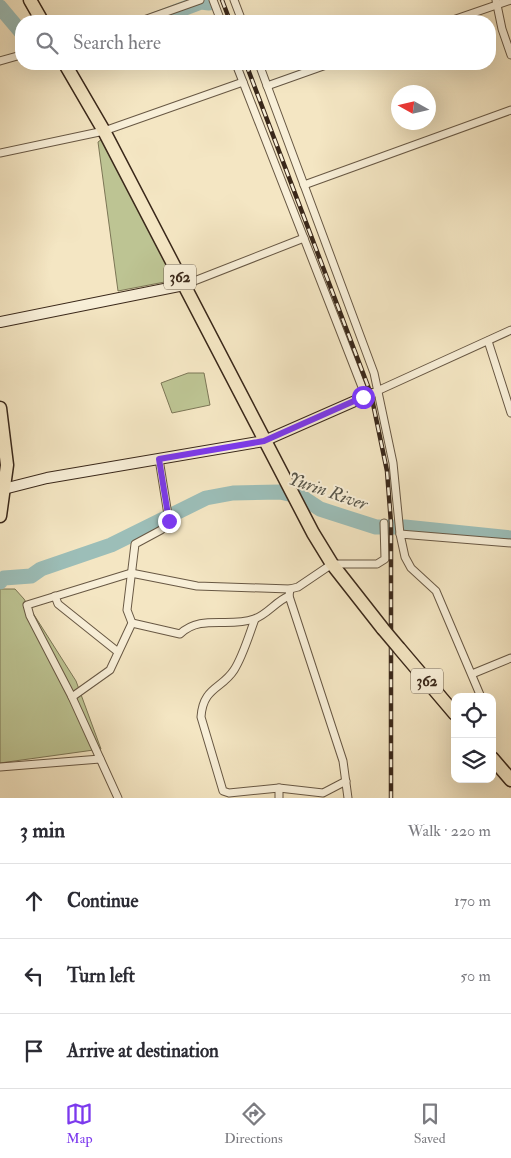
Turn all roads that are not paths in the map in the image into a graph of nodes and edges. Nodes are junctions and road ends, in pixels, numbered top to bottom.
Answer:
1 (30, 0) edge
2 (200, 0) edge
3 (213, 0) edge
4 (234, 0) edge
5 (511, 0) edge
6 (496, 3) edge
7 (39, 15) edge
8 (158, 15) edge
9 (219, 15) edge
10 (240, 15) edge
11 (465, 15) edge
12 (511, 54) edge
13 (15, 56) edge
14 (0, 60) edge
15 (68, 70) edge
16 (238, 70) edge
17 (261, 70) edge
18 (312, 70) edge
19 (243, 82) junction
20 (267, 86) junction
21 (511, 110) edge
22 (104, 132) junction
23 (0, 153) edge
24 (304, 185) junction
25 (304, 238) junction
26 (184, 285) junction
27 (0, 322) edge
28 (511, 330) edge
29 (488, 341) junction
30 (371, 394) junction
31 (0, 408) edge
32 (511, 413) edge
33 (264, 441) junction
34 (159, 459) junction
35 (2, 490) edge
36 (0, 516) edge
37 (384, 522) dead end
38 (400, 534) junction
39 (511, 543) edge
40 (332, 564) junction
41 (131, 573) junction
42 (289, 592) junction
43 (55, 596) junction
44 (255, 619) junction
45 (132, 623) junction
46 (118, 652) junction
47 (511, 658) edge
48 (472, 674) junction
49 (479, 693) edge
50 (72, 697) junction
51 (451, 709) edge
52 (100, 759) junction
53 (496, 763) edge
54 (0, 767) edge
55 (511, 780) edge
56 (346, 781) junction
57 (279, 788) junction
58 (118, 798) edge
59 (279, 798) edge
60 (348, 798) edge

1 - 7 highway
2 - 8 street
3 - 9 street
4 - 10 street
5 - 6 street
6 - 11 street
6 - 12 street
13 - 14 street
15 - 22 highway, 362
16 - 19 street
17 - 20 street
18 - 20 street
19 - 22 street
19 - 25 street
20 - 24 street
21 - 24 street
22 - 23 street
22 - 26 highway, 362
24 - 30 street
25 - 26 street
25 - 30 street
26 - 27 street
26 - 33 highway, 362
28 - 29 street
29 - 30 street
29 - 32 street
30 - 33 street
30 - 38 street
31 - 35 highway
33 - 34 street
33 - 40 highway, 362
34 - 35 street
34 - 41 street
35 - 36 highway
37 - 40 street
38 - 39 street
38 - 48 street
40 - 42 street
40 - 51 highway, 362, bridge
41 - 42 street
41 - 43 street
41 - 45 street
42 - 44 street
42 - 56 street
43 - 46 street
43 - 50 street
44 - 45 street
44 - 57 street
45 - 46 street
46 - 50 street
47 - 48 street
48 - 49 street
50 - 52 street
52 - 54 street
52 - 58 street
53 - 55 highway
56 - 57 street
56 - 60 street
57 - 59 street

